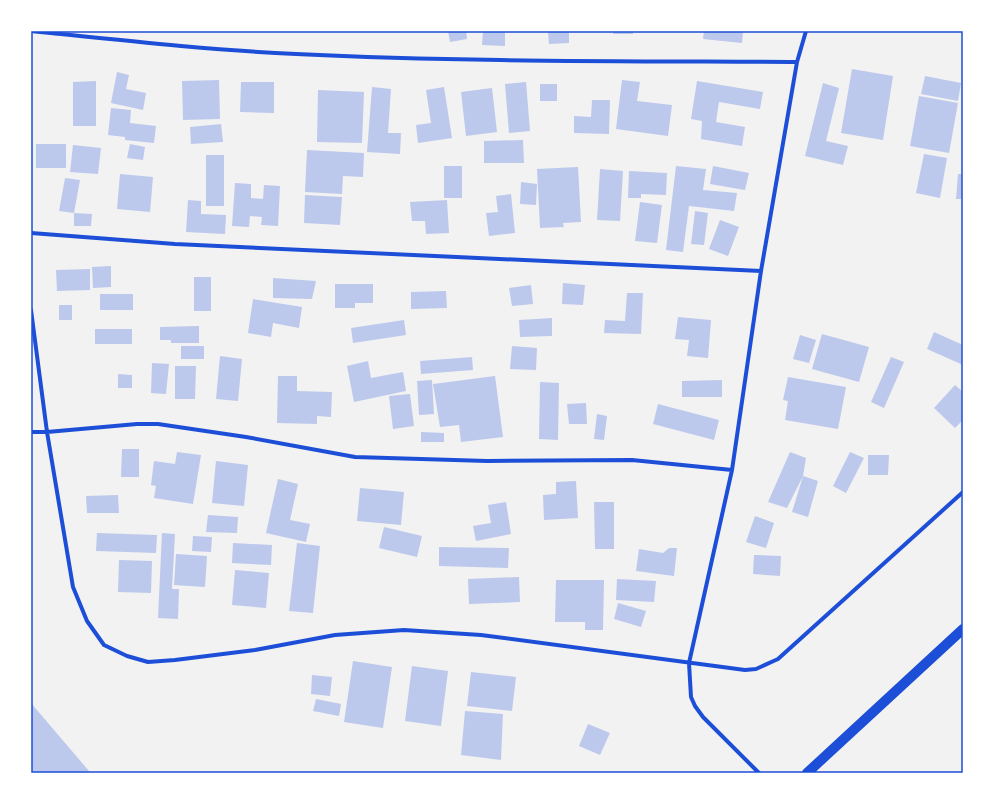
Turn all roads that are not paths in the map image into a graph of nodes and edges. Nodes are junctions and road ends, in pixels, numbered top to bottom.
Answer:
1 (31, 31) edge
2 (806, 31) edge
3 (797, 62) junction
4 (31, 233) edge
5 (761, 271) junction
6 (31, 310) edge
7 (31, 432) edge
8 (47, 432) junction
9 (732, 470) junction
10 (963, 492) edge
11 (963, 629) edge
12 (689, 663) junction
13 (759, 773) edge
14 (807, 773) edge

1 - 3 street
2 - 3 street
3 - 5 street
4 - 5 street
5 - 9 street
6 - 8 street
7 - 8 street
8 - 9 street
8 - 12 street
9 - 12 street
10 - 12 street
11 - 14 main road
12 - 13 street

